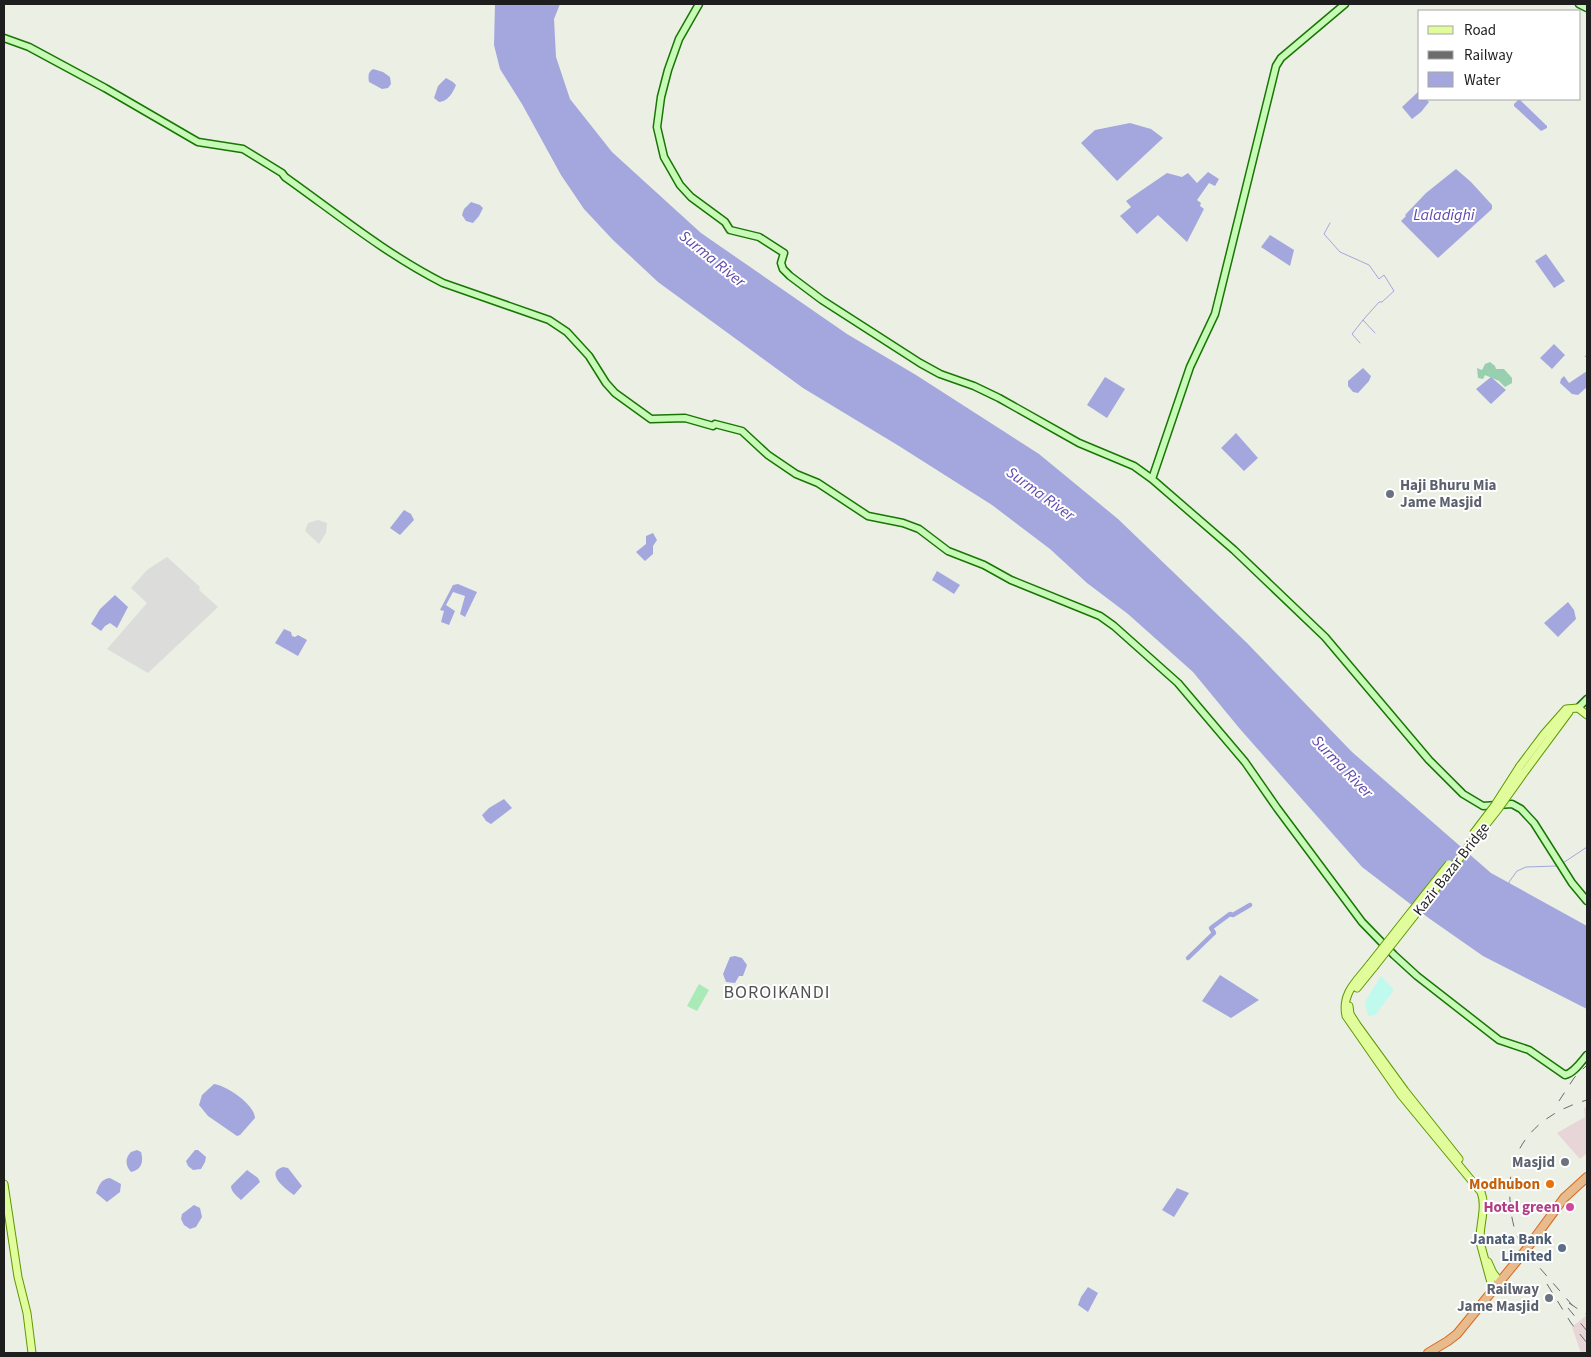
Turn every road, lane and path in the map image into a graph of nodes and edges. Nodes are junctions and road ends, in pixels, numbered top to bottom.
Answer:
1 (699, 4) edge
2 (1345, 4) edge
3 (1579, 4) edge
4 (1587, 8) edge
5 (4, 38) edge
6 (1152, 479) junction
7 (1587, 699) edge
8 (1576, 708) junction
9 (1587, 715) edge
10 (1587, 901) edge
11 (1372, 965) junction
12 (1587, 1055) edge
13 (1587, 1177) edge
14 (4, 1184) edge
15 (1500, 1282) junction
16 (1493, 1290) junction
17 (32, 1353) edge
18 (1428, 1353) edge

1 - 6 street
2 - 6 street
3 - 4 street
5 - 12 street
6 - 10 street
7 - 8 street
8 - 9 main road
8 - 11 main road, Kazir Bazar Bridge, bridge
11 - 15 main road
11 - 16 main road
13 - 15 highway
14 - 17 main road
15 - 16 highway
16 - 18 highway

